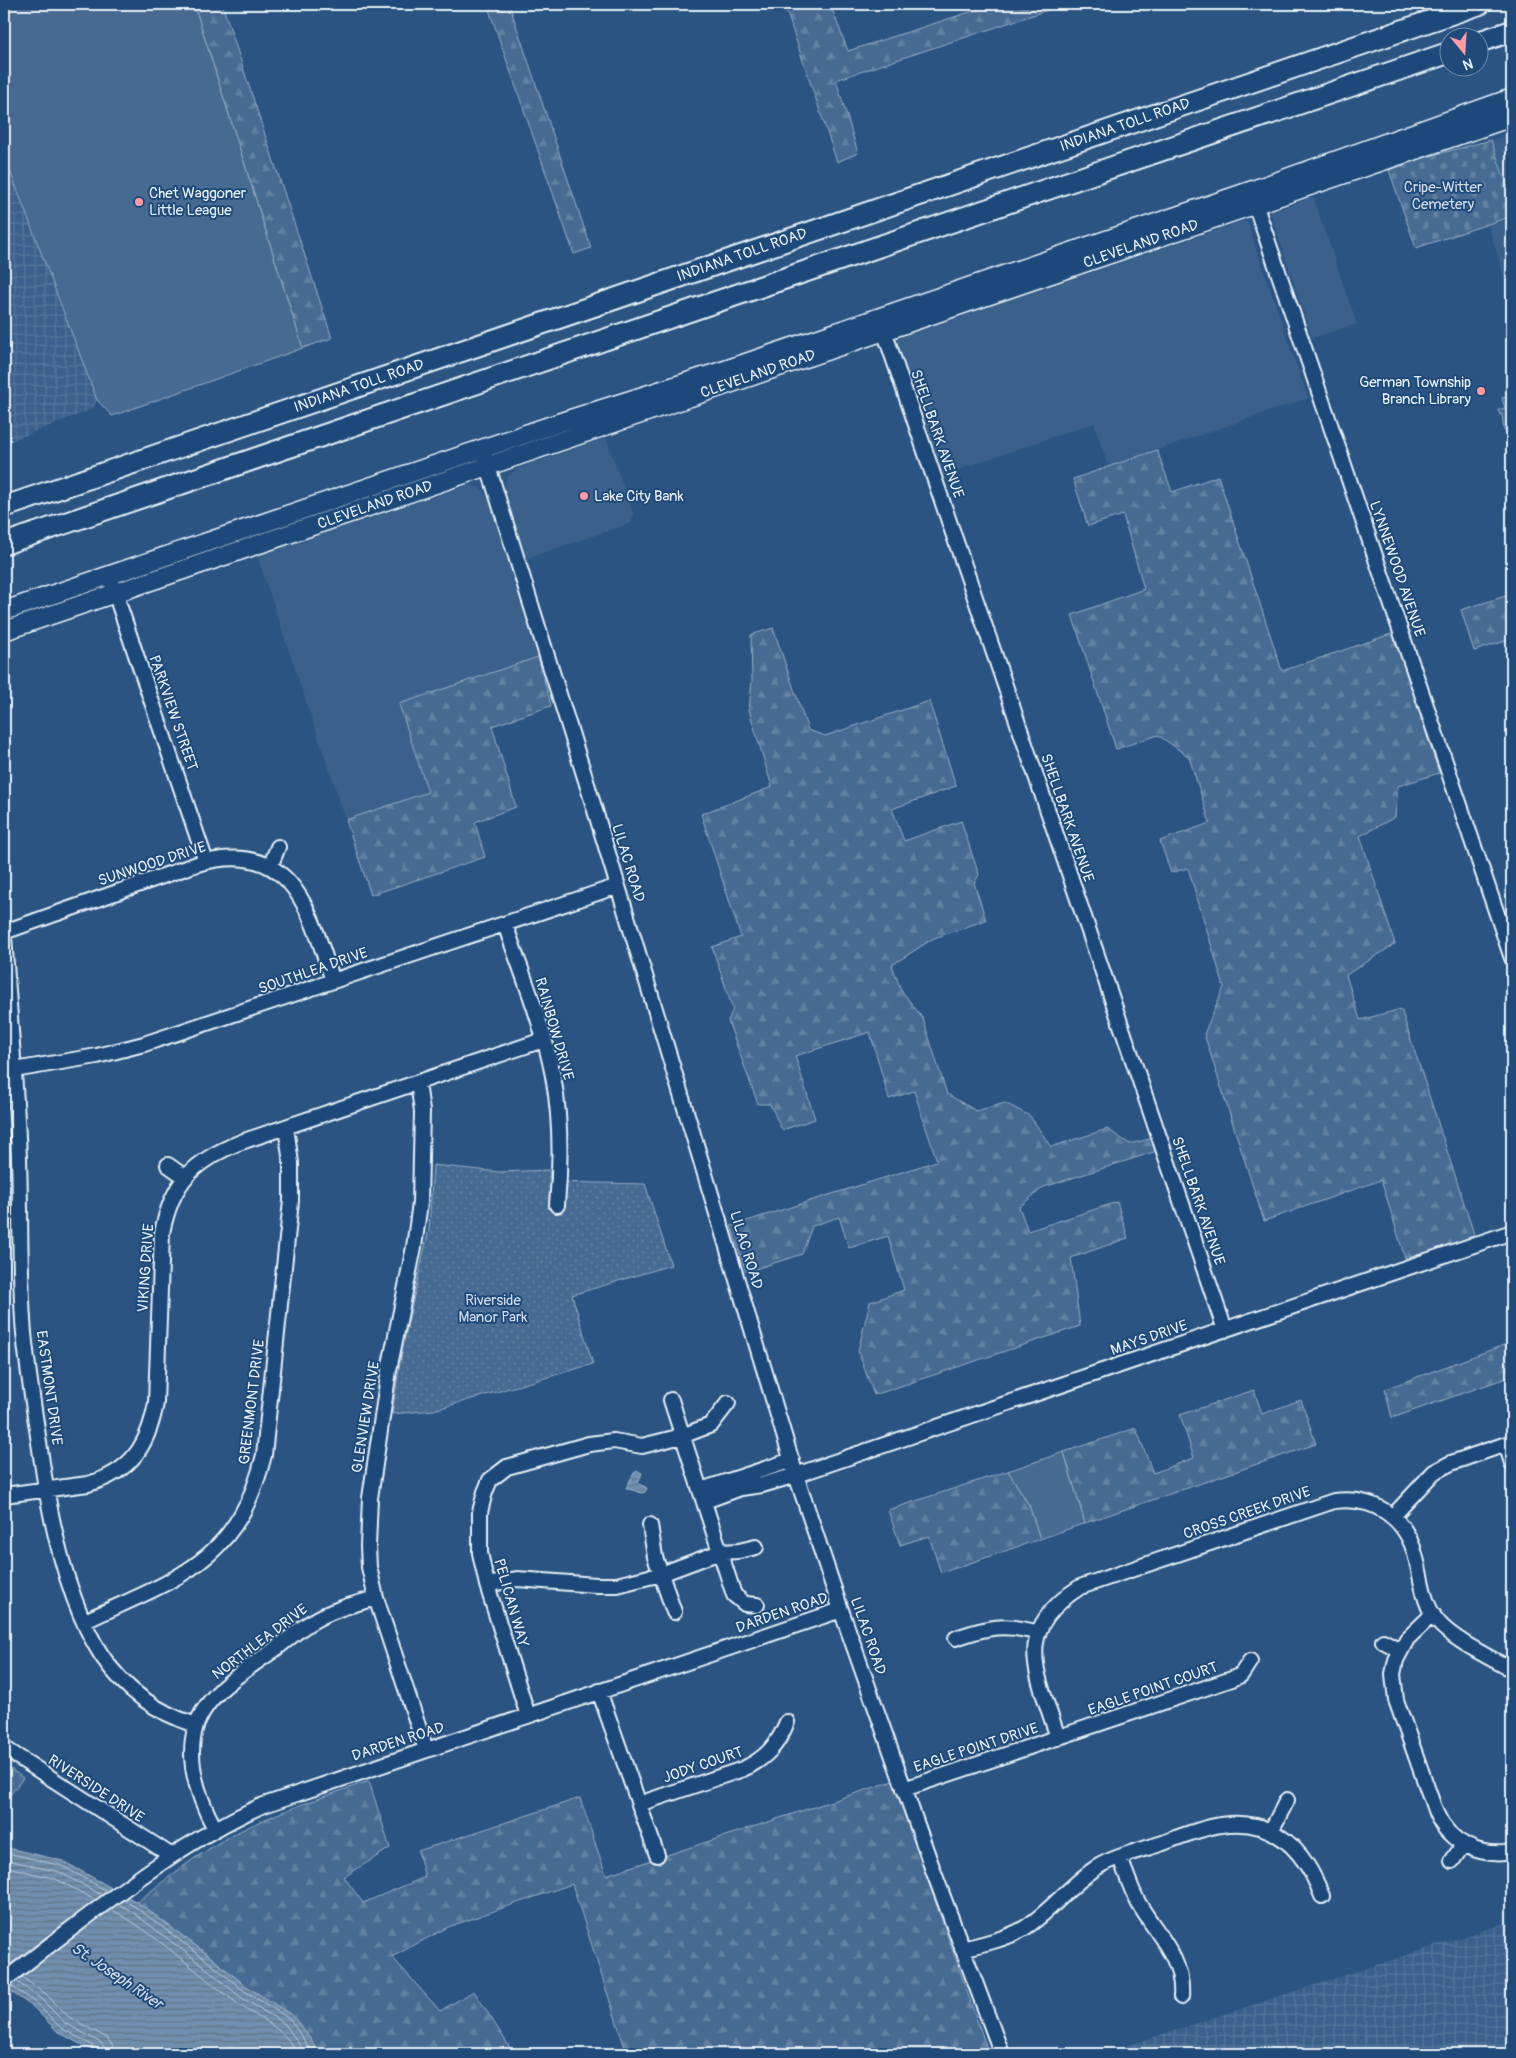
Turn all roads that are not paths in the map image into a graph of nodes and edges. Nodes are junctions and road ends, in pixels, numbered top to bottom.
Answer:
1 (1480, 4) edge
2 (1512, 31) edge
3 (1488, 39) edge
4 (1438, 55) edge
5 (1512, 98) edge
6 (1512, 117) edge
7 (1253, 198) junction
8 (882, 324) junction
9 (482, 448) junction
10 (488, 466) junction
11 (4, 507) edge
12 (4, 544) edge
13 (108, 575) junction
14 (115, 594) junction
15 (4, 611) edge
16 (4, 631) edge
17 (278, 847) dead end
18 (206, 862) junction
19 (270, 867) junction
20 (618, 886) junction
21 (505, 924) junction
22 (4, 934) edge
23 (1512, 958) edge
24 (333, 981) junction
25 (543, 1040) junction
26 (14, 1070) junction
27 (418, 1083) junction
28 (286, 1127) junction
29 (168, 1165) dead end
30 (185, 1177) junction
31 (557, 1205) dead end
32 (1512, 1232) edge
33 (1225, 1330) junction
34 (671, 1400) dead end
35 (728, 1403) dead end
36 (682, 1436) junction
37 (1509, 1443) edge
38 (792, 1460) junction
39 (1512, 1463) edge
40 (796, 1474) junction
41 (46, 1490) junction
42 (4, 1495) edge
43 (703, 1496) junction
44 (1393, 1516) junction
45 (650, 1525) dead end
46 (756, 1547) dead end
47 (720, 1552) junction
48 (661, 1574) junction
49 (486, 1585) junction
50 (376, 1598) junction
51 (757, 1605) dead end
52 (841, 1610) junction
53 (674, 1612) dead end
54 (1432, 1614) junction
55 (85, 1621) junction
56 (1038, 1633) junction
57 (956, 1638) dead end
58 (1383, 1642) dead end
59 (1400, 1650) junction
60 (1250, 1661) dead end
61 (1512, 1670) edge
62 (600, 1691) junction
63 (528, 1716) junction
64 (787, 1722) dead end
65 (196, 1725) junction
66 (1058, 1738) junction
67 (4, 1748) edge
68 (426, 1750) junction
69 (904, 1789) junction
70 (1287, 1800) dead end
71 (639, 1804) junction
72 (215, 1829) junction
73 (1271, 1831) junction
74 (1463, 1845) junction
75 (1512, 1852) edge
76 (657, 1855) dead end
77 (172, 1856) junction
78 (1120, 1858) junction
79 (1452, 1861) dead end
80 (1322, 1896) dead end
81 (962, 1949) junction
82 (4, 1980) edge
83 (1181, 1998) dead end
84 (1002, 2054) edge

1 - 11 highway, INDIANA TOLL ROAD
2 - 3 highway
4 - 12 highway
5 - 7 main road, CLEVELAND ROAD
6 - 7 main road, CLEVELAND ROAD
7 - 8 main road, CLEVELAND ROAD
7 - 23 street, LYNNEWOOD AVENUE
8 - 9 main road, CLEVELAND ROAD
8 - 10 main road, CLEVELAND ROAD
8 - 33 street, SHELLBARK AVENUE
9 - 10 street, LILAC ROAD
9 - 13 main road, CLEVELAND ROAD
10 - 14 main road, CLEVELAND ROAD
10 - 20 street, LILAC ROAD
13 - 14 street, PARKVIEW STREET
13 - 15 main road, CLEVELAND ROAD
14 - 16 main road, CLEVELAND ROAD
14 - 18 street, PARKVIEW STREET
17 - 19 street
18 - 19 street, SUNWOOD DRIVE
18 - 22 street, SUNWOOD DRIVE
19 - 24 street, SUNWOOD DRIVE
20 - 21 street, SOUTHLEA DRIVE
20 - 38 street, LILAC ROAD
21 - 24 street, SOUTHLEA DRIVE
21 - 25 street, RAINBOW DRIVE
22 - 26 street, EASTMONT DRIVE
24 - 26 street, SOUTHLEA DRIVE
25 - 27 street, VIKING DRIVE
25 - 31 street, RAINBOW DRIVE
26 - 41 street, EASTMONT DRIVE
27 - 28 street, VIKING DRIVE
27 - 50 street, GLENVIEW DRIVE
28 - 30 street, VIKING DRIVE
28 - 55 street, GREENMONT DRIVE
29 - 30 street
30 - 41 street, VIKING DRIVE
32 - 33 street, MAYS DRIVE
33 - 40 street, MAYS DRIVE
34 - 36 street
35 - 36 street
36 - 43 street
36 - 49 street, PELICAN WAY
37 - 39 street
37 - 44 street
38 - 40 street, LILAC ROAD
38 - 43 street
40 - 43 street, MAYS DRIVE
40 - 52 street, LILAC ROAD
41 - 42 street, VIKING DRIVE
41 - 55 street, EASTMONT DRIVE
43 - 47 street
44 - 54 street, CROSS CREEK DRIVE
44 - 56 street, CROSS CREEK DRIVE
45 - 48 street
46 - 47 street
47 - 48 street
47 - 51 street
48 - 49 street
48 - 53 street
49 - 63 street, PELICAN WAY
50 - 65 street, NORTHLEA DRIVE
50 - 68 street, GLENVIEW DRIVE
52 - 62 street, DARDEN ROAD
52 - 69 street, LILAC ROAD
54 - 59 street
54 - 61 street, CROSS CREEK DRIVE
55 - 65 street, EASTMONT DRIVE
56 - 57 street
56 - 66 street, CROSS CREEK DRIVE
58 - 59 street
59 - 74 street
60 - 66 street, EAGLE POINT COURT
62 - 63 street, DARDEN ROAD
62 - 71 street
63 - 68 street, DARDEN ROAD
64 - 71 street, JODY COURT
65 - 72 street, NORTHLEA DRIVE
66 - 69 street, EAGLE POINT DRIVE
67 - 77 street, RIVERSIDE DRIVE
68 - 72 street, DARDEN ROAD
69 - 81 street, LILAC ROAD
70 - 73 street
71 - 76 street
72 - 77 street, DARDEN ROAD
73 - 78 street
73 - 80 street
74 - 75 street
74 - 79 street
77 - 82 street, DARDEN ROAD
78 - 81 street
78 - 83 street
81 - 84 street, LILAC ROAD

